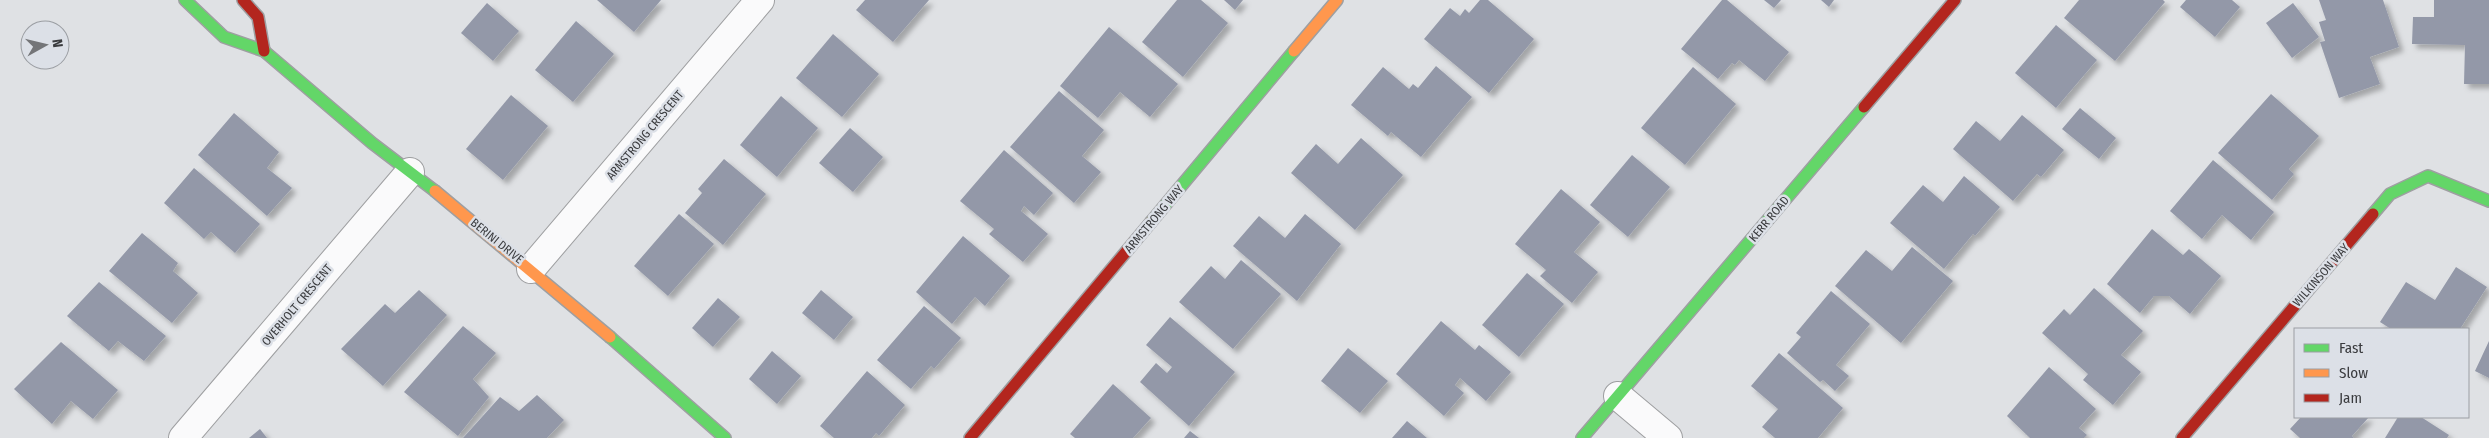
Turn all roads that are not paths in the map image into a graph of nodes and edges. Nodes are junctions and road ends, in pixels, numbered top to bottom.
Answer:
1 (185, 0) edge
2 (243, 0) edge
3 (760, 0) edge
4 (1337, 0) edge
5 (1955, 0) edge
6 (264, 50) junction
7 (410, 172) junction
8 (2489, 201) edge
9 (531, 269) junction
10 (1618, 396) junction
11 (183, 438) edge
12 (725, 438) edge
13 (970, 438) edge
14 (1582, 438) edge
15 (1668, 438) edge
16 (2182, 438) edge

1 - 6 street
2 - 6 street
3 - 9 street, ARMSTRONG CRESCENT
4 - 13 street, ARMSTRONG WAY
5 - 10 street, KERR ROAD
6 - 7 street, BERINI DRIVE
7 - 9 street, BERINI DRIVE
7 - 11 street, OVERHOLT CRESCENT
8 - 16 street, WILKINSON WAY
9 - 12 street, BERINI DRIVE
10 - 14 street, KERR ROAD
10 - 15 street

